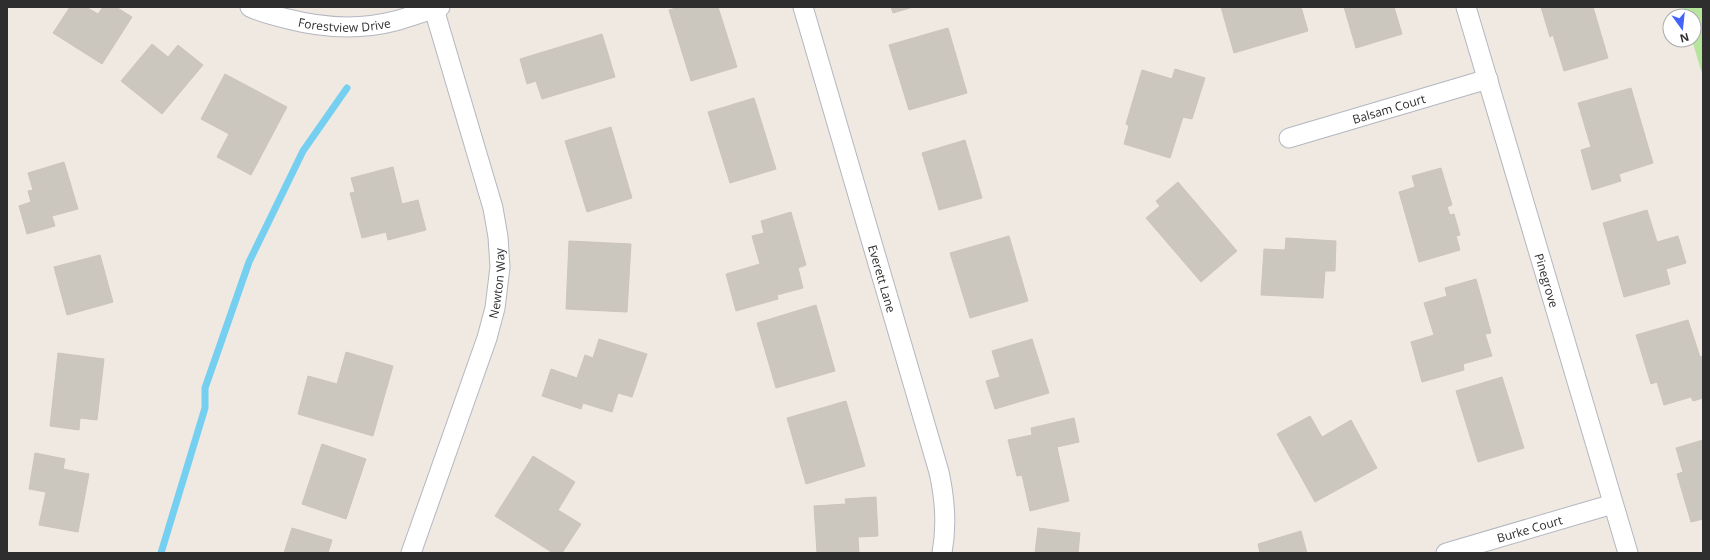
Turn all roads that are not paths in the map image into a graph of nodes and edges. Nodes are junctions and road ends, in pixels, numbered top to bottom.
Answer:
1 (250, 7) edge
2 (803, 7) edge
3 (1466, 7) edge
4 (437, 8) edge
5 (1488, 79) junction
6 (1289, 138) dead end
7 (1613, 504) junction
8 (411, 553) edge
9 (942, 553) edge
10 (1446, 553) edge
11 (1628, 553) edge

1 - 4 street, Forestview Drive
2 - 9 street, Everett Lane
3 - 5 street, Pinegrove
4 - 8 street, Newton Way
5 - 6 street, Balsam Court
5 - 7 street, Pinegrove
7 - 10 street, Burke Court
7 - 11 street, Pinegrove

